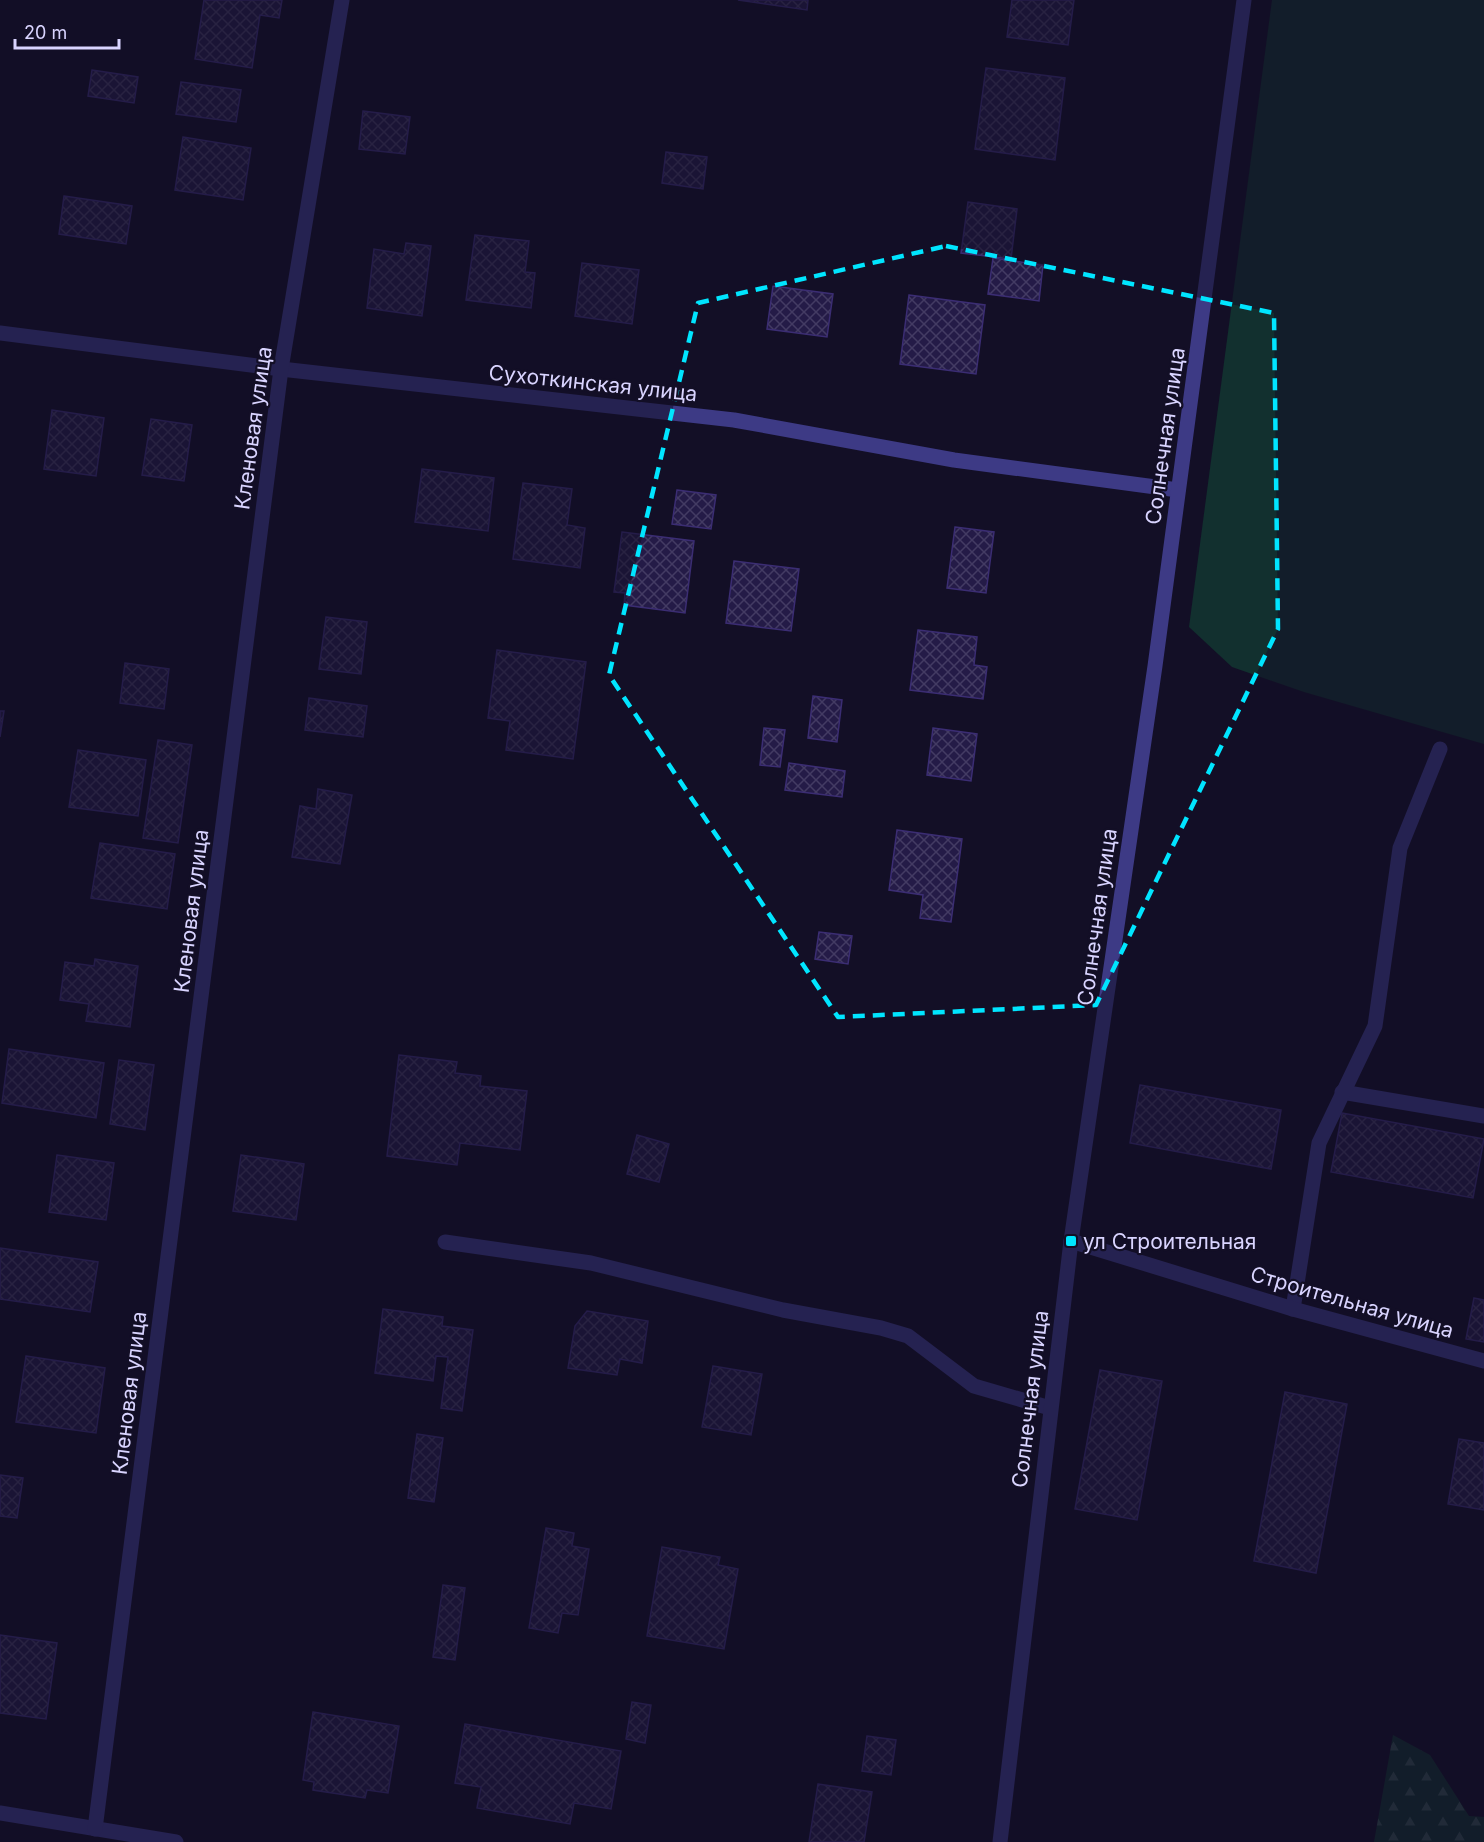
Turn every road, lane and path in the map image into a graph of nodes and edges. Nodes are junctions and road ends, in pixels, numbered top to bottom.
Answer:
1 (342, 0) edge
2 (1244, 0) edge
3 (0, 333) edge
4 (281, 369) junction
5 (1178, 490) junction
6 (1440, 749) dead end
7 (1341, 1092) junction
8 (1484, 1116) edge
9 (1071, 1241) junction
10 (445, 1242) dead end
11 (1293, 1309) junction
12 (1484, 1361) edge
13 (1050, 1408) junction
14 (0, 1813) edge
15 (95, 1828) junction
16 (176, 1842) edge
17 (1000, 1842) edge

1 - 4 street, Кленовая улица
2 - 5 street, Солнечная улица
3 - 4 street, Сухоткинская улица
4 - 5 street, Сухоткинская улица
4 - 15 street, Кленовая улица
5 - 9 street, Солнечная улица
6 - 7 street
7 - 8 street
7 - 11 street
9 - 11 street, Строительная улица
9 - 13 street, Солнечная улица
10 - 13 street
11 - 12 street, Строительная улица
13 - 17 street, Солнечная улица
14 - 15 street
15 - 16 street

